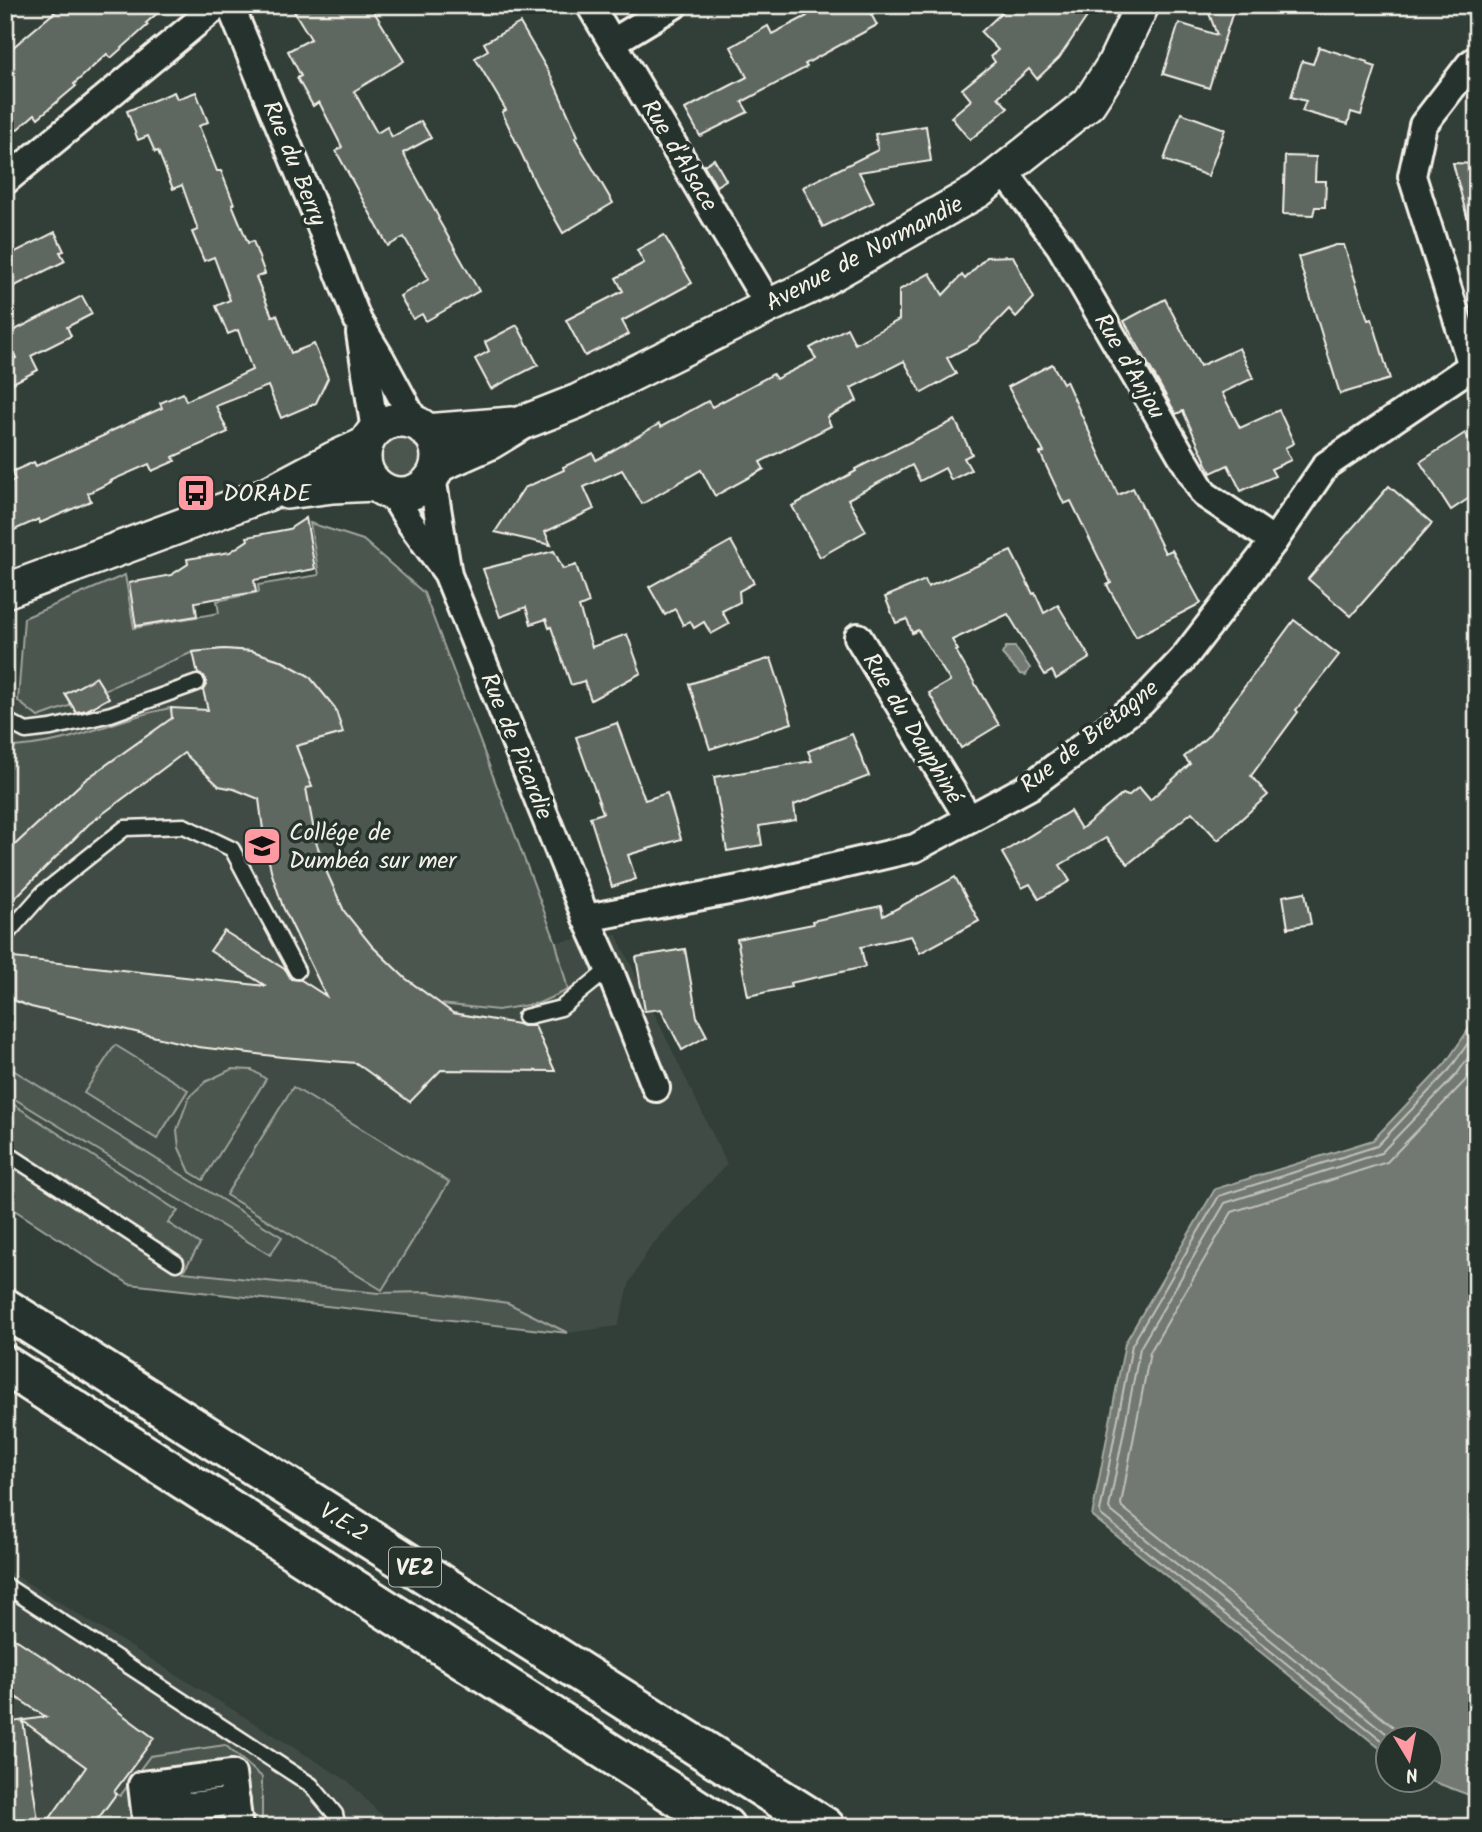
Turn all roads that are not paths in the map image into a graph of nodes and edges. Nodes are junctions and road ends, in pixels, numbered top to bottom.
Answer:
1 (218, 5) edge
2 (230, 5) edge
3 (590, 5) edge
4 (674, 5) edge
5 (1142, 5) edge
6 (612, 43) junction
7 (1477, 59) edge
8 (1004, 171) junction
9 (5, 181) edge
10 (769, 306) junction
11 (358, 321) junction
12 (1474, 366) edge
13 (522, 423) junction
14 (421, 427) junction
15 (370, 438) junction
16 (434, 471) junction
17 (384, 489) junction
18 (267, 494) junction
19 (1274, 541) junction
20 (448, 575) junction
21 (5, 591) edge
22 (858, 637) dead end
23 (197, 683) dead end
24 (5, 720) edge
25 (968, 819) junction
26 (586, 918) junction
27 (5, 936) edge
28 (609, 969) junction
29 (296, 971) dead end
30 (525, 1017) dead end
31 (656, 1088) dead end
32 (5, 1152) edge
33 (176, 1263) dead end
34 (5, 1308) edge
35 (5, 1366) edge
36 (5, 1585) edge
37 (165, 1810) edge
38 (220, 1810) edge
39 (239, 1827) edge
40 (338, 1827) edge
41 (725, 1827) edge
42 (825, 1827) edge

1 - 9 street
2 - 11 street, Rue du Berry
3 - 6 street, Rue d'Alsace
4 - 6 street
5 - 8 street, Avenue de Normandie
6 - 10 street, Rue d'Alsace
7 - 12 street
8 - 10 street, Avenue de Normandie
8 - 19 street, Rue d'Anjou
10 - 13 street, Avenue de Normandie
11 - 14 street, Rue du Berry
11 - 15 street, Rue du Berry
12 - 19 street, Rue de Bretagne
13 - 14 street, Avenue de Normandie
13 - 16 street, Avenue de Normandie
14 - 15 street
14 - 16 street
15 - 17 street
15 - 18 street
16 - 17 street
16 - 20 street, Rue de Picardie
17 - 18 street
17 - 20 street, Rue de Picardie
18 - 21 street
19 - 25 street, Rue de Bretagne
20 - 26 street, Rue de Picardie
22 - 25 street, Rue du Dauphiné
23 - 24 lane
25 - 26 street, Rue de Bretagne
26 - 28 street, Rue de Picardie
27 - 29 lane
28 - 30 lane
28 - 31 street, Rue de Picardie
32 - 33 lane
34 - 42 highway, V.E.2 / VE2
35 - 41 highway, V.E.2 / VE2
36 - 40 lane
37 - 38 street
37 - 38 street
38 - 39 street

